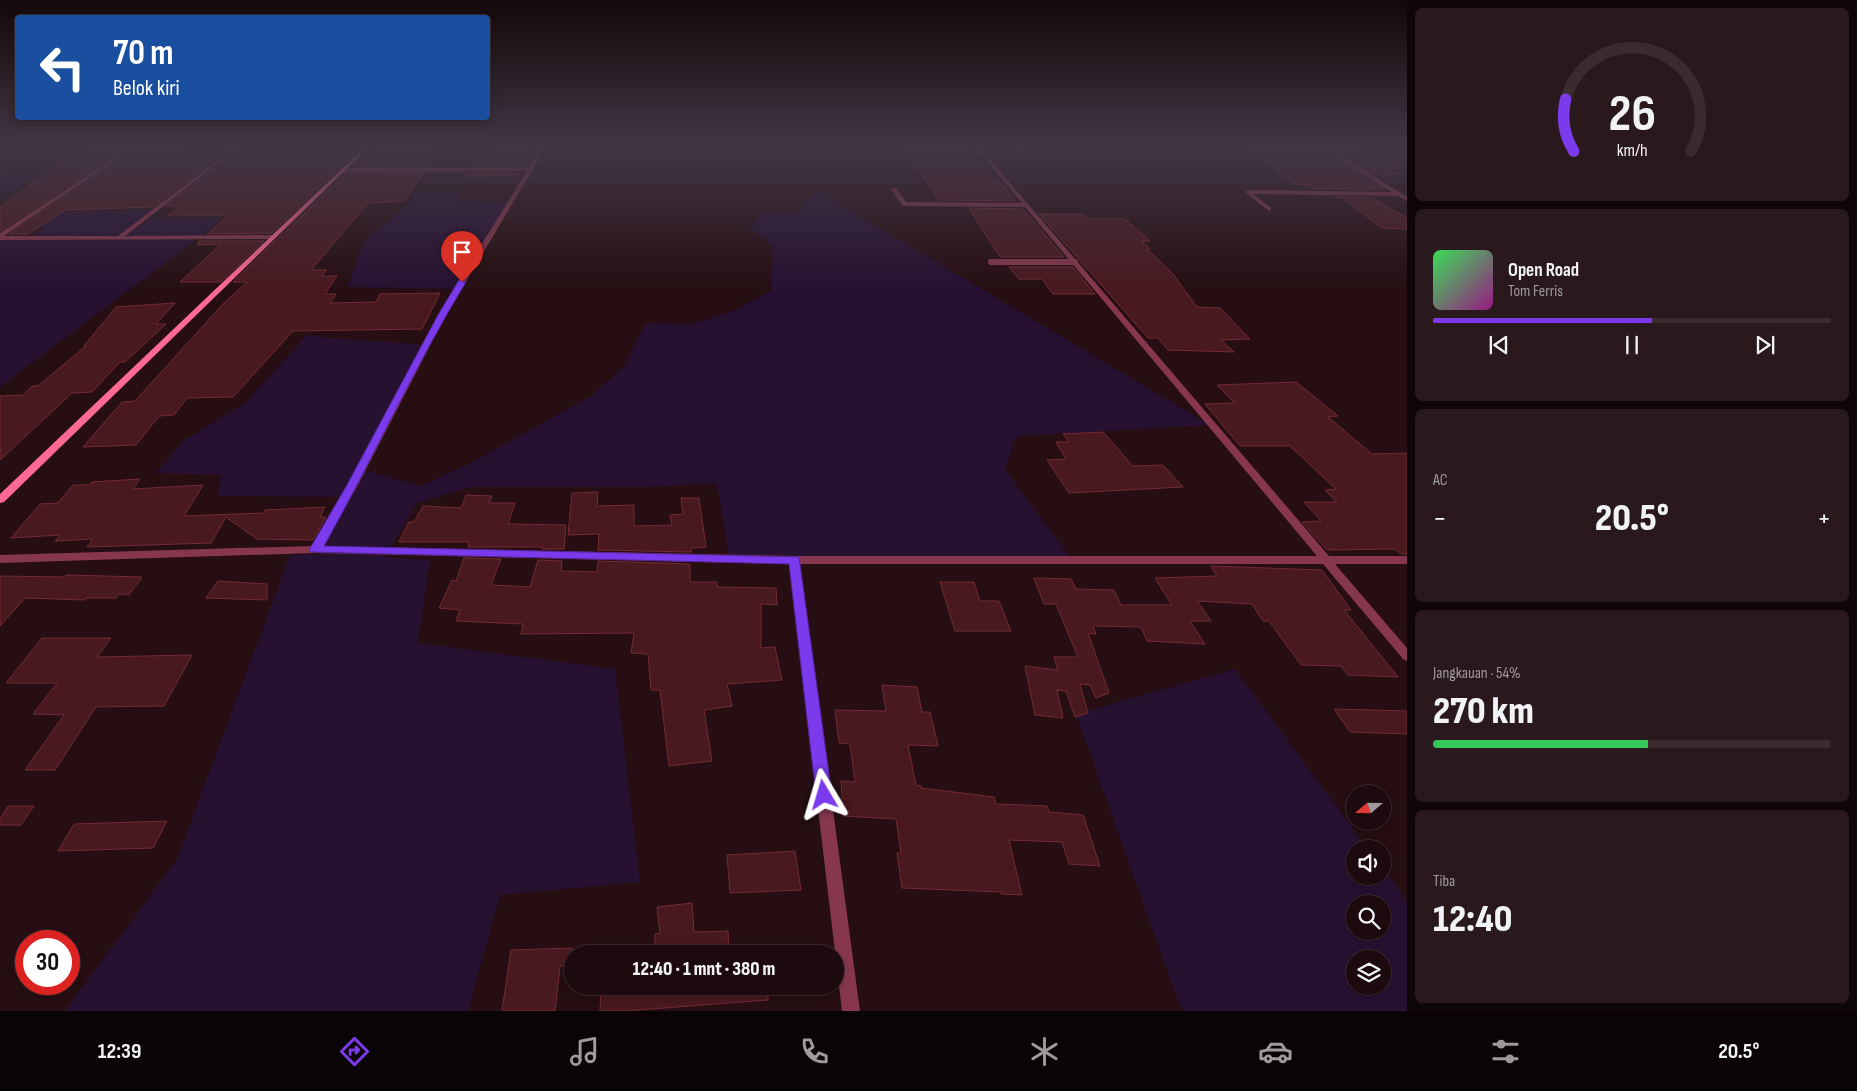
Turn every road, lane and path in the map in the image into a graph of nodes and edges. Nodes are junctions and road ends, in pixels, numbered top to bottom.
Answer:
1 (60, 196) edge
2 (173, 196) edge
3 (315, 196) edge
4 (514, 196) edge
5 (898, 196) edge
6 (1019, 196) edge
7 (1253, 196) edge
8 (1027, 205) junction
9 (1269, 209) dead end
10 (0, 237) edge
11 (120, 237) junction
12 (274, 237) junction
13 (991, 262) dead end
14 (1075, 262) junction
15 (0, 500) edge
16 (316, 550) junction
17 (0, 559) edge
18 (1324, 559) junction
19 (794, 560) junction
20 (1407, 560) edge
21 (1407, 656) edge
22 (851, 1011) edge

1 - 10 street
2 - 11 street
3 - 12 street
4 - 16 street
5 - 8 street
6 - 8 street
7 - 9 street
8 - 14 street
10 - 11 street
11 - 12 street
12 - 15 street
13 - 14 lane
14 - 18 street
16 - 17 street
16 - 19 street
18 - 19 street
18 - 20 street
18 - 21 street
19 - 22 street

